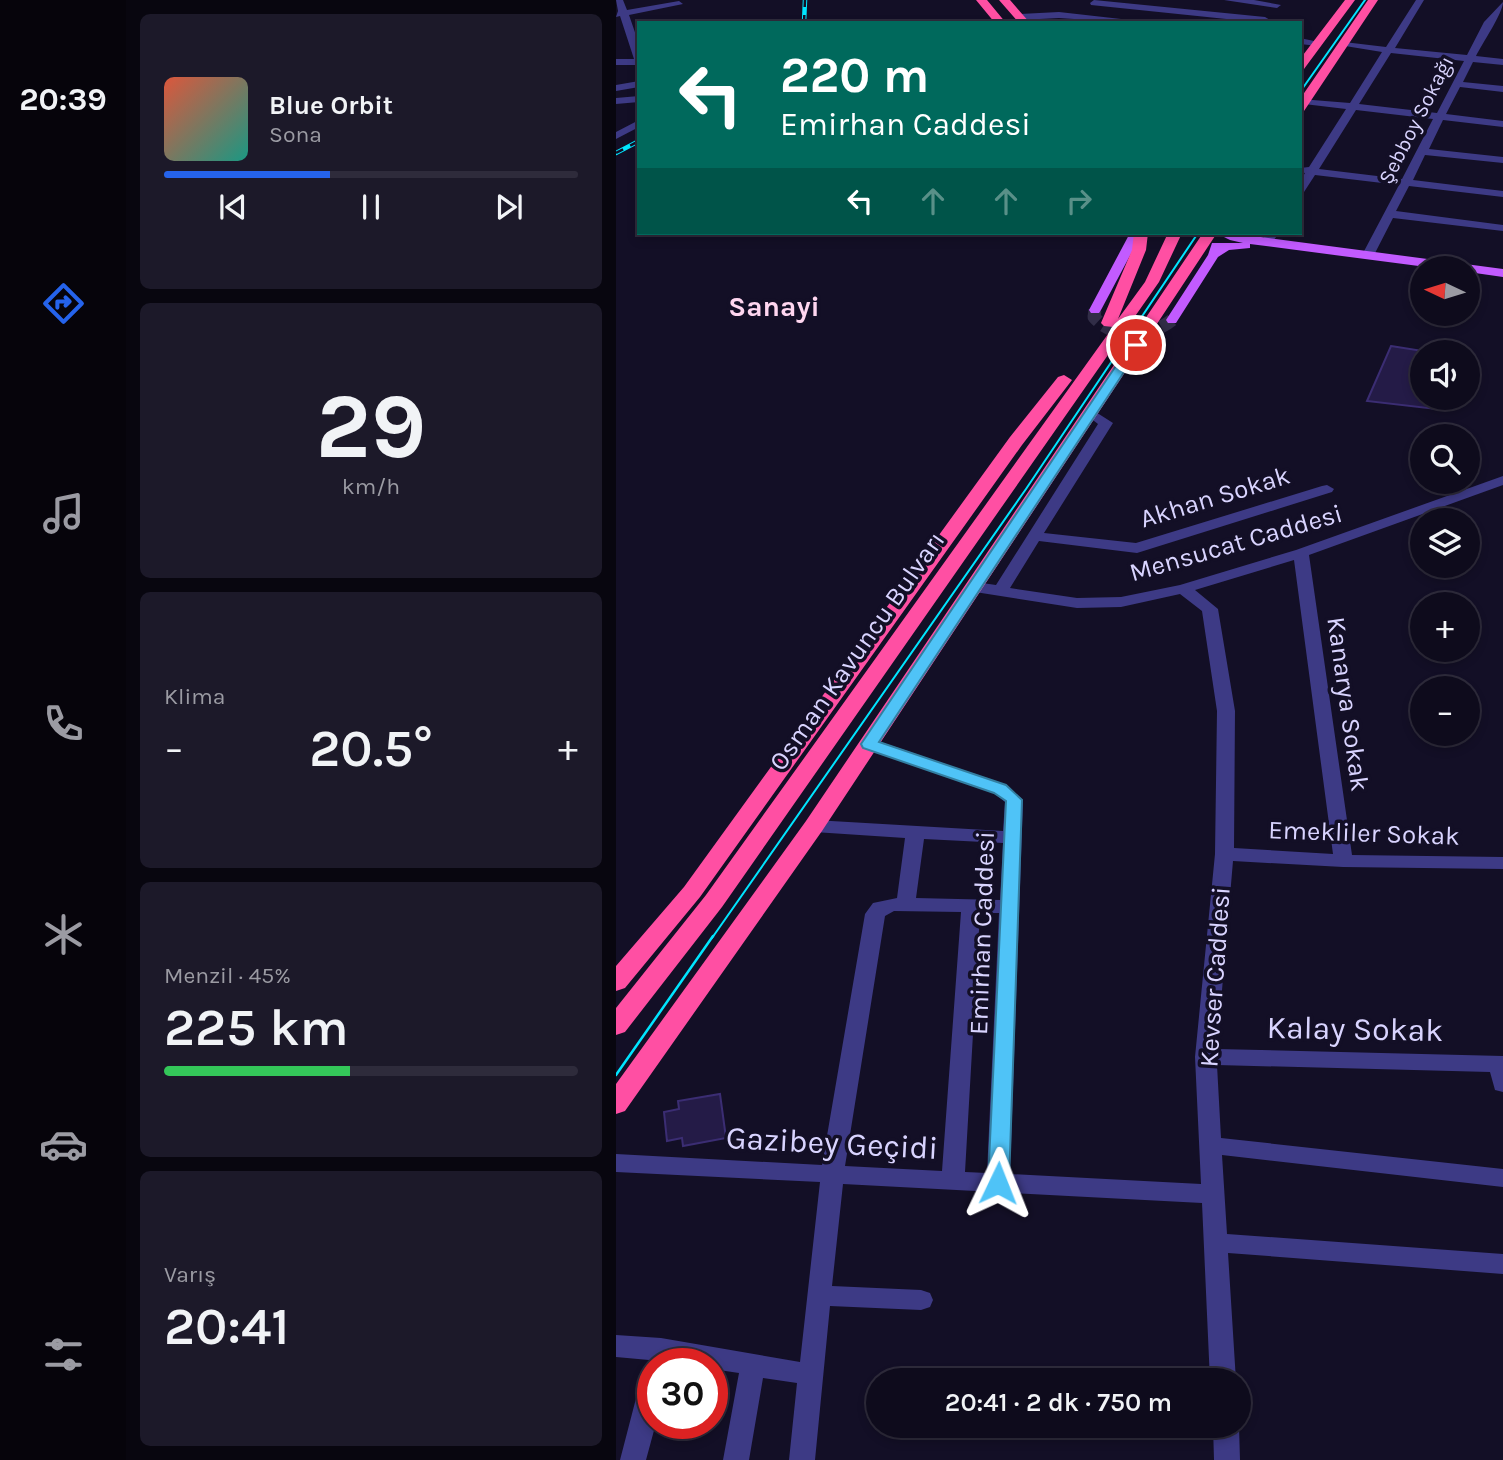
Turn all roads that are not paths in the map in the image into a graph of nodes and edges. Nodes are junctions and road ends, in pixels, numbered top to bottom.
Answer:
1 (969, 0) edge
2 (981, 0) edge
3 (992, 0) edge
4 (1003, 0) edge
5 (1228, 0) edge
6 (1350, 0) edge
7 (1373, 0) edge
8 (1420, 0) edge
9 (1096, 1) edge
10 (679, 4) dead end
11 (1194, 5) edge
12 (1503, 5) edge
13 (619, 7) edge
14 (1059, 8) dead end
15 (1271, 12) edge
16 (1067, 16) junction
17 (1079, 17) junction
18 (986, 21) edge
19 (999, 21) edge
20 (1019, 21) edge
21 (1113, 21) edge
22 (1181, 21) edge
23 (1489, 22) junction
24 (1503, 24) edge
25 (1302, 41) edge
26 (1318, 43) junction
27 (1344, 45) junction
28 (1388, 50) junction
29 (637, 56) edge
30 (1470, 59) junction
31 (637, 61) edge
32 (616, 62) edge
33 (1503, 62) edge
34 (1302, 64) edge
35 (637, 84) edge
36 (1457, 84) junction
37 (616, 88) edge
38 (1503, 89) edge
39 (637, 99) edge
40 (616, 101) edge
41 (1302, 105) edge
42 (1352, 107) junction
43 (1440, 117) junction
44 (637, 124) edge
45 (1503, 124) edge
46 (616, 136) edge
47 (1422, 151) junction
48 (1503, 160) edge
49 (1306, 170) edge
50 (1406, 182) junction
51 (1503, 194) edge
52 (1389, 214) junction
53 (1503, 228) edge
54 (1135, 235) edge
55 (1141, 235) edge
56 (1163, 235) edge
57 (1174, 235) edge
58 (1209, 235) edge
59 (1219, 235) edge
60 (1226, 235) edge
61 (1270, 237) edge
62 (1214, 255) junction
63 (1368, 255) junction
64 (1410, 261) edge
65 (1410, 266) edge
66 (1480, 270) edge
67 (1503, 273) edge
68 (1480, 276) edge
69 (1503, 279) edge
70 (1130, 303) junction
71 (1102, 317) junction
72 (1172, 320) tunnel mouth
73 (1091, 413) junction
74 (1503, 480) edge
75 (1327, 489) dead end
76 (1033, 536) junction
77 (1301, 553) junction
78 (975, 587) junction
79 (1183, 589) junction
80 (1000, 591) junction
81 (869, 744) junction
82 (814, 826) junction
83 (915, 832) junction
84 (1012, 838) junction
85 (1224, 854) junction
86 (1343, 861) junction
87 (1503, 863) edge
88 (906, 904) junction
89 (971, 906) junction
90 (1010, 907) junction
91 (616, 982) edge
92 (616, 1026) edge
93 (1206, 1057) junction
94 (1502, 1071) edge
95 (616, 1104) edge
96 (1211, 1145) junction
97 (616, 1163) edge
98 (832, 1175) junction
99 (1503, 1178) edge
100 (953, 1181) junction
101 (998, 1183) junction
102 (1213, 1194) junction
103 (1216, 1242) junction
104 (1503, 1264) edge
105 (820, 1295) junction
106 (921, 1300) dead end
107 (616, 1346) edge
108 (637, 1351) edge
109 (728, 1363) edge
110 (753, 1365) junction
111 (1222, 1368) edge
112 (811, 1375) junction
113 (637, 1431) edge
114 (1226, 1438) edge
115 (628, 1459) edge
116 (736, 1460) edge
117 (802, 1460) edge
118 (1227, 1460) edge

1 - 18 highway
2 - 19 highway
3 - 20 highway
4 - 20 highway
5 - 15 street
6 - 26 highway
7 - 27 highway
8 - 28 street
9 - 11 street
9 - 17 street
10 - 13 street
11 - 15 street
11 - 22 street
12 - 23 street, Şebboy Sokağı
13 - 29 street
14 - 16 street
16 - 17 street
16 - 20 street
17 - 21 street
23 - 24 street
23 - 30 street, Şebboy Sokağı
25 - 26 street
26 - 34 highway
27 - 28 street
27 - 41 highway
28 - 30 street
28 - 42 street
30 - 33 street
30 - 36 street, Şebboy Sokağı
31 - 32 street
35 - 37 street
36 - 38 street
36 - 43 street, Şebboy Sokağı
39 - 40 street
41 - 42 street
42 - 43 street
42 - 49 street
43 - 45 street
43 - 47 street, Şebboy Sokağı
44 - 46 street
47 - 48 street
47 - 50 street, Şebboy Sokağı
49 - 50 street
50 - 51 street
50 - 52 street, Şebboy Sokağı
52 - 53 street
52 - 63 street, Şebboy Sokağı
54 - 71 main road
55 - 71 highway
56 - 70 highway
57 - 70 highway
58 - 73 highway
59 - 62 main road
60 - 61 main road
61 - 63 main road
62 - 65 main road
62 - 72 main road
63 - 64 main road
66 - 67 main road
68 - 69 main road
70 - 71 highway
70 - 92 highway, Osman Kavuncu Bulvarı
71 - 91 highway, Osman Kavuncu Bulvarı
73 - 76 street
73 - 78 highway
74 - 77 street, Mensucat Caddesi
75 - 76 street, Akhan Sokak
76 - 80 street
77 - 79 street, Mensucat Caddesi
77 - 86 street, Kanarya Sokak
78 - 80 street, Mensucat Caddesi
78 - 81 highway
79 - 80 street, Mensucat Caddesi
79 - 85 street, Kevser Caddesi
81 - 82 highway
81 - 84 street, Emirhan Caddesi
82 - 83 street
82 - 95 highway
83 - 84 street
83 - 88 street
84 - 90 street, Emirhan Caddesi
85 - 86 street, Emekliler Sokak
85 - 93 street, Kevser Caddesi
86 - 87 street, Emekliler Sokak
88 - 89 street
88 - 98 street
89 - 90 street
89 - 100 street
90 - 101 street, Emirhan Caddesi
93 - 94 street, Kalay Sokak
93 - 96 street, Kevser Caddesi
96 - 99 street
96 - 102 street, Kevser Caddesi
97 - 98 street, Gazibey Geçidi
98 - 100 street, Gazibey Geçidi
98 - 105 street
100 - 101 street, Gazibey Geçidi
101 - 102 street, Gazibey Geçidi
102 - 103 street, Kevser Caddesi
103 - 104 street
103 - 111 street, Kevser Caddesi
105 - 106 street
105 - 112 street
107 - 108 street
109 - 110 street
110 - 112 street
110 - 116 street
112 - 117 street
113 - 115 street
114 - 118 street

